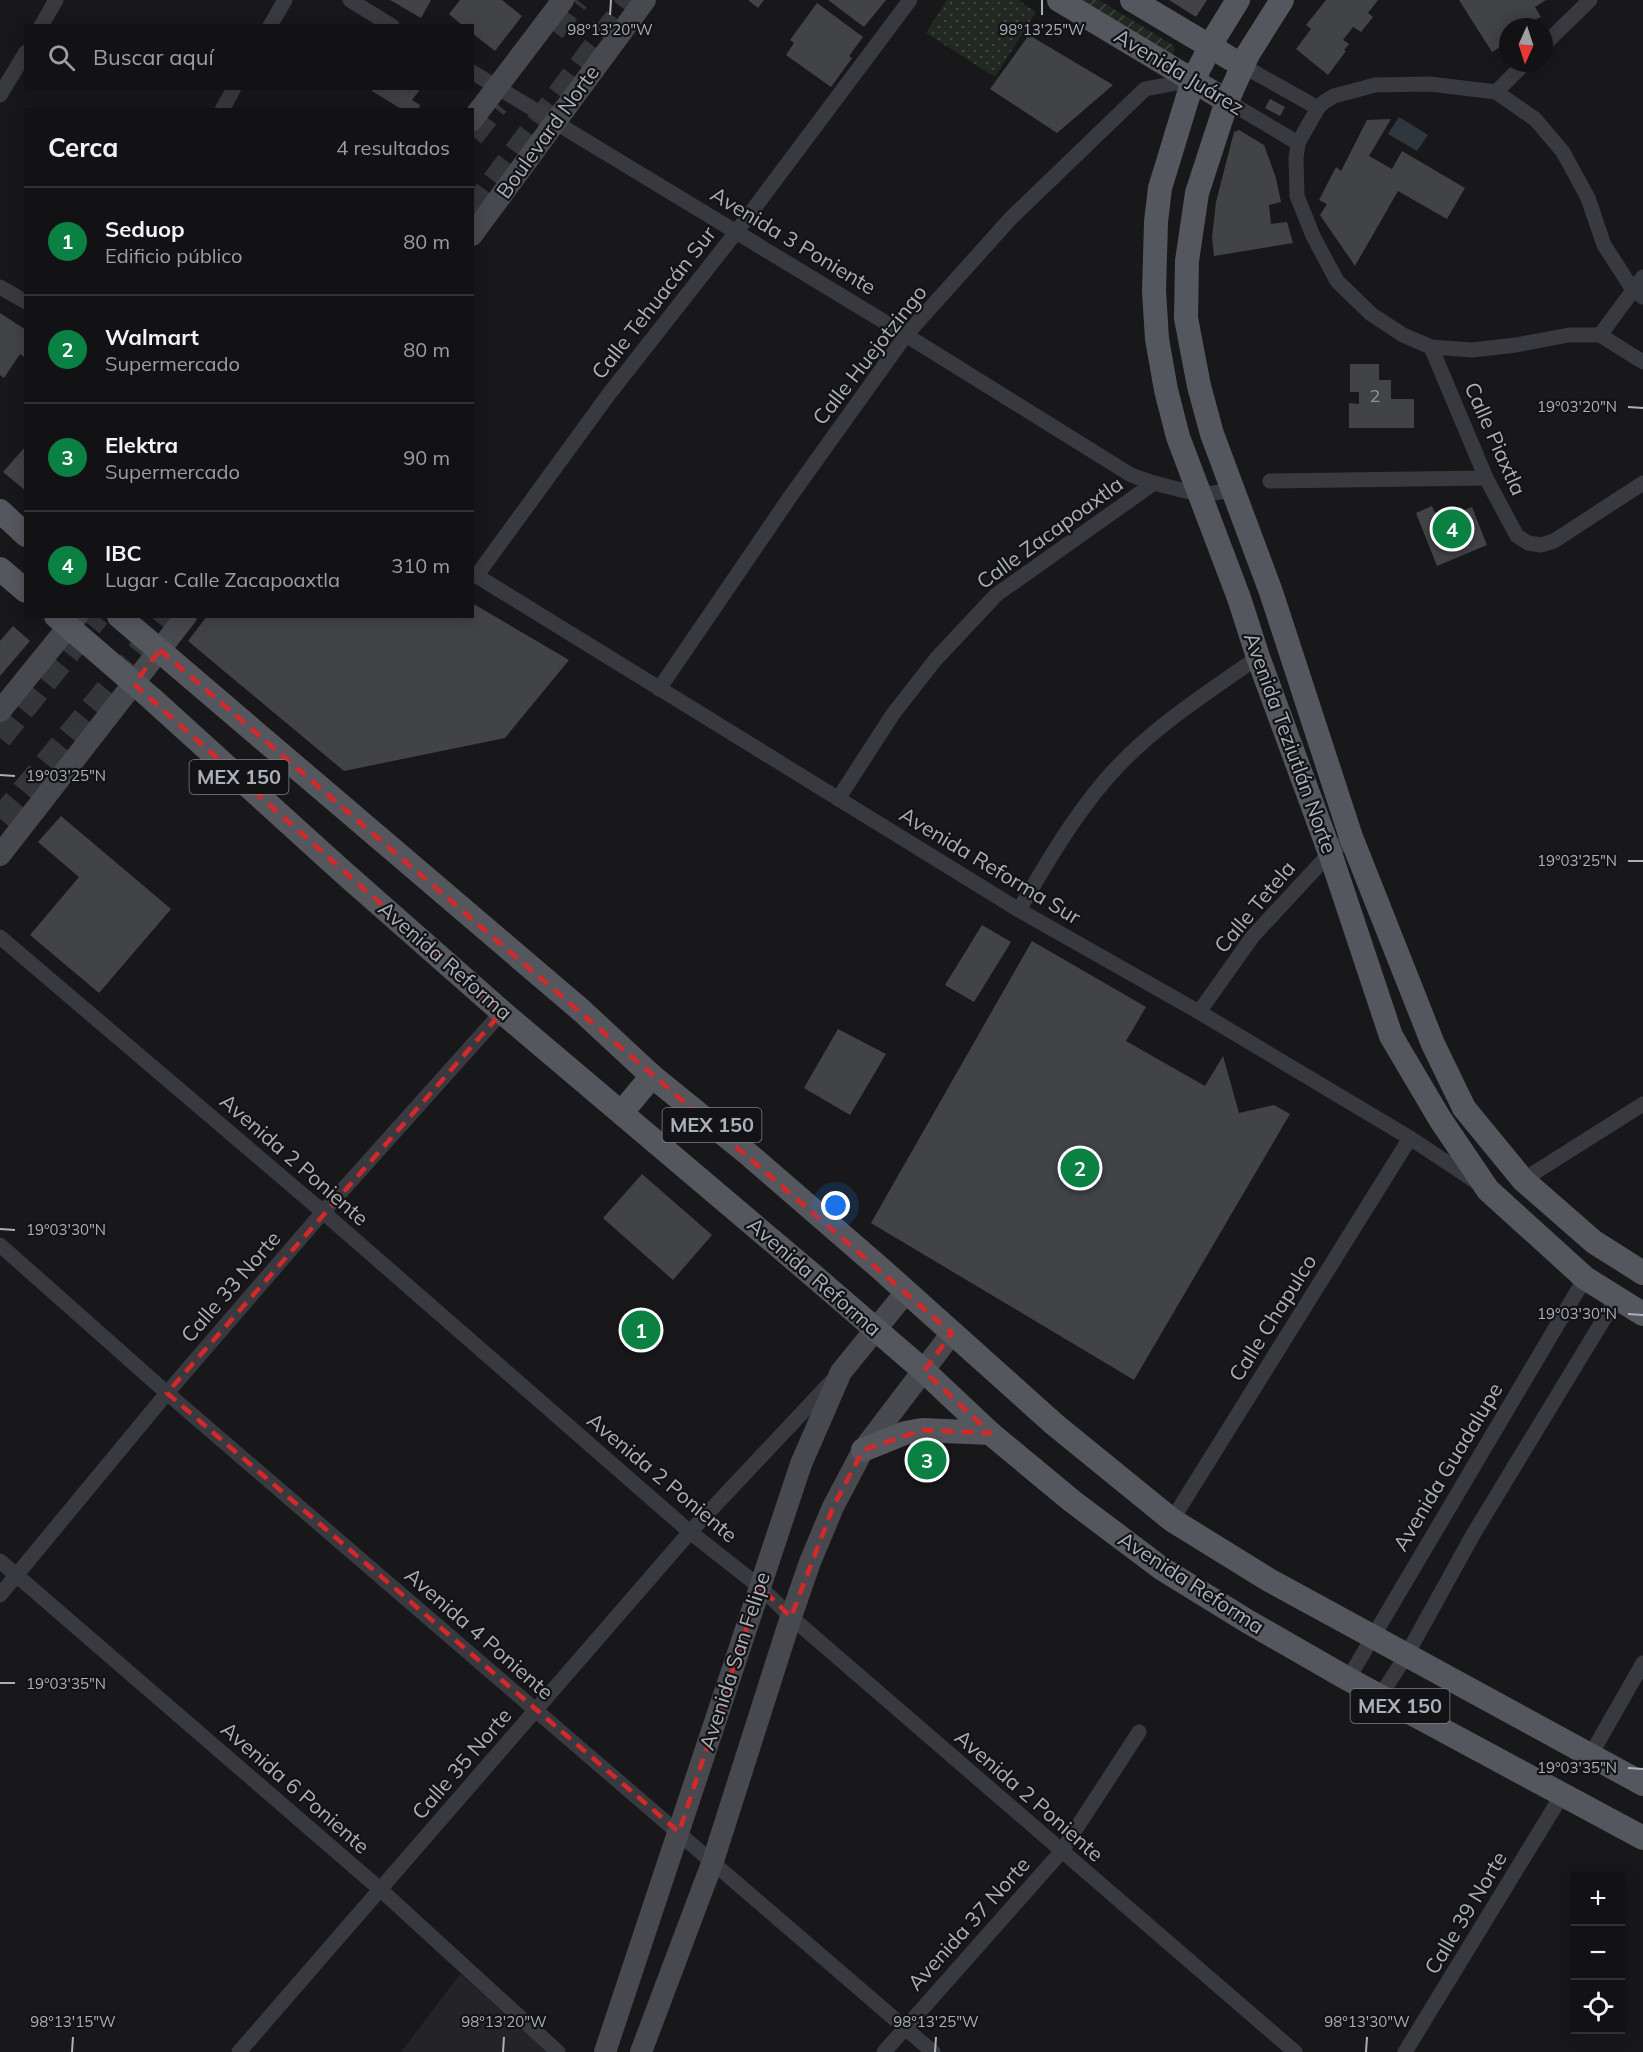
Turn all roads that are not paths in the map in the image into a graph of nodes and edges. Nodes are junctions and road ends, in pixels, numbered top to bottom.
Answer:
1 (56, 0) edge
2 (285, 0) edge
3 (350, 0) edge
4 (563, 0) edge
5 (645, 0) edge
6 (910, 0) edge
7 (1059, 0) edge
8 (1132, 0) edge
9 (1238, 0) edge
10 (1282, 0) edge
11 (1590, 0) edge
12 (42, 24) edge
13 (271, 24) edge
14 (389, 24) edge
15 (1553, 36) edge
16 (1211, 46) junction
17 (24, 55) edge
18 (1243, 66) junction
19 (1516, 72) edge
20 (474, 73) edge
21 (1193, 80) junction
22 (498, 87) junction
23 (233, 90) edge
24 (1496, 92) junction
25 (0, 95) edge
26 (1227, 101) junction
27 (223, 108) edge
28 (1318, 108) junction
29 (474, 117) tunnel mouth
30 (556, 122) junction
31 (1299, 143) junction
32 (737, 231) junction
33 (474, 232) edge
34 (1643, 277) edge
35 (0, 287) edge
36 (1638, 293) edge
37 (24, 301) edge
38 (906, 335) junction
39 (1600, 335) junction
40 (1431, 347) junction
41 (1643, 362) edge
42 (1486, 478) junction
43 (1270, 482) dead end
44 (1154, 483) junction
45 (1643, 483) edge
46 (1233, 490) junction
47 (1201, 495) junction
48 (0, 512) edge
49 (24, 532) edge
50 (0, 570) edge
51 (475, 574) edge
52 (24, 589) edge
53 (121, 618) edge
54 (184, 618) edge
55 (67, 620) edge
56 (160, 650) junction
57 (1258, 657) junction
58 (134, 684) junction
59 (659, 689) junction
60 (0, 711) edge
61 (838, 799) junction
62 (1351, 837) junction
63 (1330, 853) junction
64 (0, 855) edge
65 (1019, 910) junction
66 (0, 937) edge
67 (502, 1012) junction
68 (1199, 1012) junction
69 (652, 1076) junction
70 (1643, 1104) edge
71 (622, 1112) junction
72 (1410, 1138) junction
73 (1523, 1180) junction
74 (1488, 1190) junction
75 (322, 1212) junction
76 (0, 1245) edge
77 (1643, 1273) edge
78 (1585, 1278) junction
79 (906, 1292) junction
80 (1616, 1299) junction
81 (1643, 1314) edge
82 (875, 1329) junction
83 (952, 1333) junction
84 (924, 1371) junction
85 (841, 1372) junction
86 (167, 1393) junction
87 (990, 1432) junction
88 (863, 1450) junction
89 (1172, 1520) junction
90 (690, 1532) junction
91 (0, 1561) edge
92 (18, 1575) junction
93 (760, 1587) junction
94 (0, 1595) edge
95 (791, 1617) junction
96 (1372, 1638) junction
97 (1406, 1656) junction
98 (1643, 1663) edge
99 (1348, 1679) junction
100 (1380, 1696) junction
101 (536, 1712) junction
102 (1139, 1732) dead end
103 (1590, 1756) junction
104 (1643, 1784) edge
105 (1562, 1795) junction
106 (679, 1832) junction
107 (1643, 1838) edge
108 (1061, 1852) junction
109 (712, 1861) junction
110 (381, 1890) junction
111 (905, 2028) junction
112 (240, 2052) edge
113 (558, 2052) edge
114 (605, 2052) edge
115 (641, 2052) edge
116 (884, 2052) edge
117 (933, 2052) edge
118 (1295, 2052) edge
119 (1405, 2052) edge

1 - 12 street
2 - 13 street
3 - 14 street
4 - 22 main road
5 - 30 main road, Boulevard Norte
6 - 32 street, Calle Tehuacán Sur
7 - 21 main road, Avenida Juárez
8 - 16 main road, Avenida Juárez
9 - 16 main road, Avenida Teziutlán Norte
10 - 18 main road, Avenida Teziutlán Norte
11 - 15 street
16 - 18 main road, Avenida Juárez
16 - 21 main road, Avenida Teziutlán Norte
17 - 25 street
18 - 26 main road, Avenida Teziutlán Norte
18 - 28 street, Avenida Juárez
19 - 24 street
20 - 22 street, Avenida 3 Poniente
21 - 26 main road, Avenida Juárez
21 - 38 street, Calle Huejotzingo
21 - 47 main road, Avenida Teziutlán Norte
22 - 29 main road
22 - 30 street, Avenida 3 Poniente
23 - 27 street
24 - 28 street
24 - 36 street
26 - 31 street, Avenida Juárez
26 - 46 main road, Avenida Teziutlán Norte
28 - 31 street
30 - 32 street, Avenida 3 Poniente
30 - 33 main road, Boulevard Norte
31 - 40 street
32 - 38 street, Avenida 3 Poniente
32 - 51 street, Calle Tehuacán Sur
34 - 36 street
35 - 37 street
36 - 39 street
38 - 44 street, Avenida 3 Poniente
38 - 59 street, Calle Huejotzingo
39 - 40 street
39 - 41 street
40 - 42 street, Calle Piaxtla
42 - 43 street
42 - 45 street, Calle Piaxtla
44 - 47 street, Calle Zacapoaxtla
44 - 61 street, Calle Zacapoaxtla
46 - 47 street, Calle Zacapoaxtla
46 - 62 main road, Avenida Teziutlán Norte
47 - 57 main road, Avenida Teziutlán Norte
48 - 49 main road
50 - 52 main road
51 - 59 street, Avenida Reforma Sur
53 - 56 main road, Avenida Reforma / MEX 150
54 - 56 main road
55 - 58 main road, Avenida Reforma / MEX 150
55 - 60 main road
56 - 58 main road
56 - 69 main road, Avenida Reforma / MEX 150
57 - 63 main road, Avenida Teziutlán Norte
57 - 65 street
58 - 64 main road
58 - 67 main road, Avenida Reforma / MEX 150
59 - 61 street, Avenida Reforma Sur
61 - 65 street, Avenida Reforma Sur
62 - 63 street, Calle Tetela
62 - 73 main road, Avenida Teziutlán Norte
63 - 68 street, Calle Tetela
63 - 74 main road, Avenida Teziutlán Norte
65 - 68 street, Avenida Reforma Sur
66 - 75 street, Avenida 2 Poniente
67 - 71 main road, Avenida Reforma / MEX 150
67 - 75 street, Calle 33 Norte
68 - 72 street, Avenida Reforma Sur
69 - 71 main road
69 - 79 main road, Avenida Reforma / MEX 150
70 - 73 street
71 - 82 main road, Avenida Reforma / MEX 150
72 - 74 street, Avenida Reforma Sur
72 - 89 street, Calle Chapulco
73 - 77 main road, Avenida Teziutlán Norte
74 - 78 main road, Avenida Teziutlán Norte
75 - 86 street, Calle 33 Norte
75 - 90 street, Avenida 2 Poniente
76 - 86 street, Avenida 4 Poniente
78 - 80 main road, Avenida Teziutlán Norte
78 - 96 street, Avenida Guadalupe
79 - 82 main road, Avenida San Felipe
79 - 83 main road, Avenida Reforma / MEX 150
80 - 81 main road, Avenida Teziutlán Norte
80 - 97 street
82 - 84 main road, Avenida Reforma / MEX 150
82 - 85 main road, Avenida San Felipe
83 - 84 main road, Avenida San Felipe
83 - 89 main road, Avenida Reforma / MEX 150
84 - 87 main road, Avenida Reforma / MEX 150
84 - 88 main road, Avenida San Felipe
85 - 90 street, Calle 35 Norte
85 - 93 main road, Avenida San Felipe
86 - 92 street, Calle 33 Norte
86 - 101 street, Avenida 4 Poniente
87 - 88 main road
87 - 99 main road, Avenida Reforma / MEX 150
88 - 95 main road, Avenida San Felipe
89 - 96 main road, Avenida Reforma / MEX 150
90 - 93 street, Avenida 2 Poniente
90 - 101 street, Calle 35 Norte
91 - 92 street, Avenida 6 Poniente
92 - 94 street, Calle 33 Norte
92 - 110 street, Avenida 6 Poniente
93 - 95 street, Avenida 2 Poniente
93 - 106 main road, Avenida San Felipe
95 - 108 street, Avenida 2 Poniente
95 - 109 main road, Avenida San Felipe
96 - 97 main road, Avenida Reforma / MEX 150
96 - 99 street, Avenida Guadalupe
97 - 100 street
97 - 103 main road, Avenida Reforma / MEX 150
98 - 103 street
99 - 100 main road, Avenida Reforma / MEX 150
100 - 105 main road, Avenida Reforma / MEX 150
101 - 106 street, Avenida 4 Poniente
101 - 110 street, Calle 35 Norte
102 - 108 street, Avenida 37 Norte
103 - 104 main road, Avenida Reforma / MEX 150
105 - 107 main road, Avenida Reforma / MEX 150
105 - 119 street, Calle 39 Norte
106 - 109 street, Avenida 4 Poniente
106 - 114 main road, Avenida San Felipe
108 - 111 street, Avenida 37 Norte
108 - 118 street, Avenida 2 Poniente
109 - 111 street, Avenida 4 Poniente
109 - 115 main road, Avenida San Felipe
110 - 112 street, Calle 35 Norte
110 - 113 street, Avenida 6 Poniente
111 - 116 street, Avenida 37 Norte
111 - 117 street, Avenida 4 Poniente

